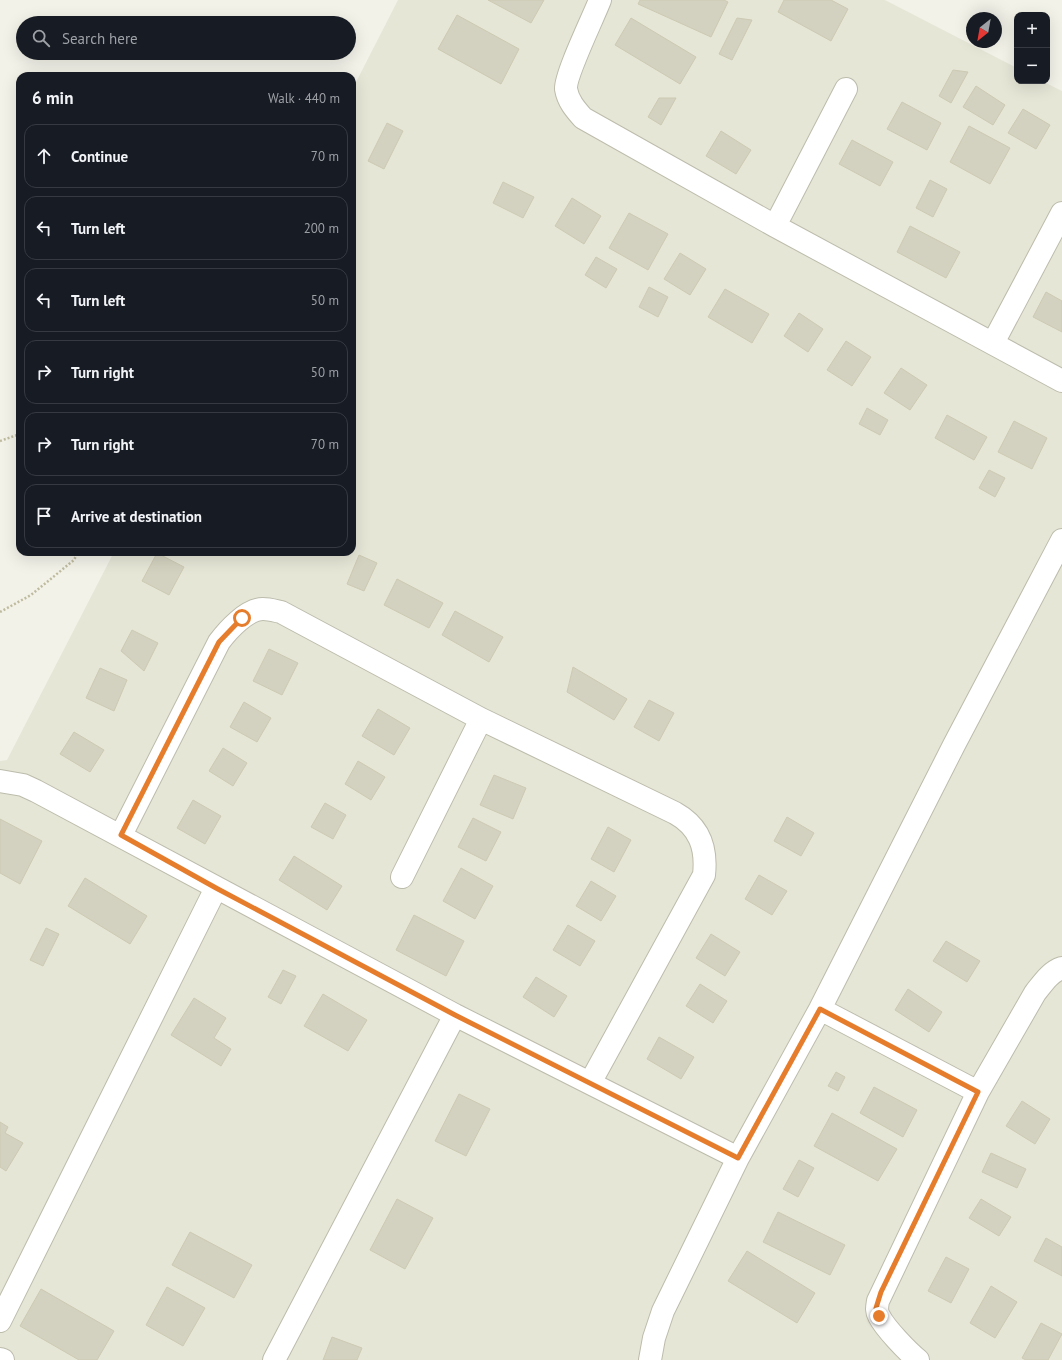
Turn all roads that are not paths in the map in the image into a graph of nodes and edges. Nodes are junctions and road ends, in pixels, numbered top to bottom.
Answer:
1 (600, 0) edge
2 (846, 89) dead end
3 (1062, 213) edge
4 (775, 226) junction
5 (993, 343) junction
6 (1062, 381) edge
7 (1062, 540) edge
8 (481, 719) junction
9 (0, 781) edge
10 (121, 835) junction
11 (402, 877) dead end
12 (216, 888) junction
13 (1062, 968) edge
14 (820, 1009) junction
15 (455, 1015) junction
16 (590, 1083) junction
17 (978, 1092) junction
18 (738, 1158) junction
19 (0, 1320) edge
20 (274, 1360) edge
21 (650, 1360) edge
22 (918, 1360) edge

1 - 4 street
2 - 4 street
3 - 5 street
4 - 5 street
5 - 6 street
7 - 14 street
8 - 10 street
8 - 11 street
8 - 16 street
9 - 10 street
10 - 12 street
12 - 15 street
12 - 19 street
13 - 17 street
14 - 17 street
14 - 18 street
15 - 16 street
15 - 20 street
16 - 18 street
17 - 22 street
18 - 21 street

